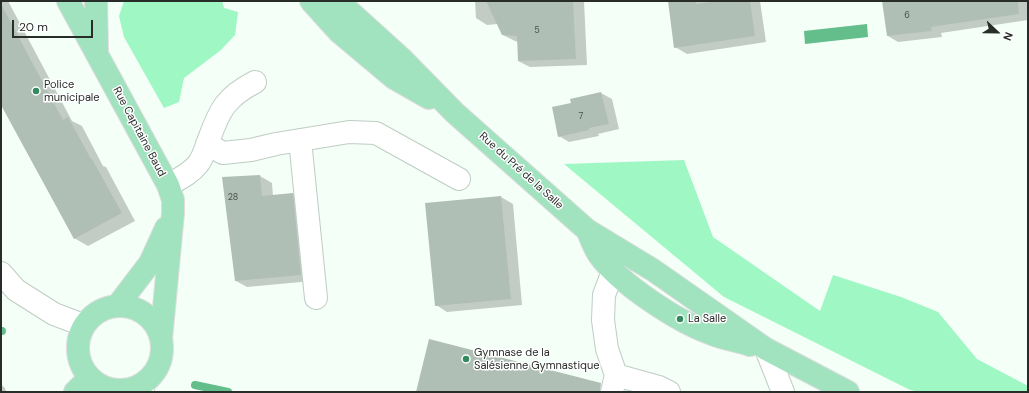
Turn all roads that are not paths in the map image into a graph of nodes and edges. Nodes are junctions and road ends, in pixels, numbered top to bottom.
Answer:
1 (68, 1) edge
2 (96, 1) edge
3 (311, 1) edge
4 (338, 1) edge
5 (97, 53) junction
6 (256, 82) dead end
7 (455, 113) junction
8 (300, 140) junction
9 (208, 144) junction
10 (458, 178) dead end
11 (168, 185) junction
12 (174, 213) junction
13 (587, 230) junction
14 (613, 271) junction
15 (1, 273) edge
16 (316, 298) dead end
17 (118, 305) junction
18 (83, 325) junction
19 (161, 338) junction
20 (766, 349) junction
21 (614, 383) edge
22 (82, 385) edge
23 (142, 388) edge
24 (840, 391) edge
25 (669, 392) edge
26 (783, 392) edge

1 - 5 main road, Rue Capitaine Baud
2 - 5 main road, Rue Capitaine Baud
3 - 7 main road, Rue du Pré de la Salle
4 - 7 main road, Rue du Pré de la Salle
5 - 11 main road, Rue Capitaine Baud
6 - 9 street
7 - 13 main road, Rue du Pré de la Salle
8 - 9 street
8 - 10 street
8 - 16 street
9 - 11 street
11 - 12 main road, Rue Capitaine Baud
12 - 17 main road
12 - 19 main road, Rue Capitaine Baud
13 - 14 main road, Rue du Pré de la Salle
13 - 20 main road, Rue du Pré de la Salle
14 - 20 main road, Rue du Pré de la Salle
14 - 21 street
15 - 18 street
17 - 18 main road, Rue Capitaine Baud
17 - 19 main road, Rue Capitaine Baud
18 - 22 main road, Rue Capitaine Baud
19 - 23 main road, Rue Capitaine Baud
20 - 24 main road, Rue du Pré de la Salle
20 - 26 street
21 - 25 street
22 - 23 main road, Rue Capitaine Baud

